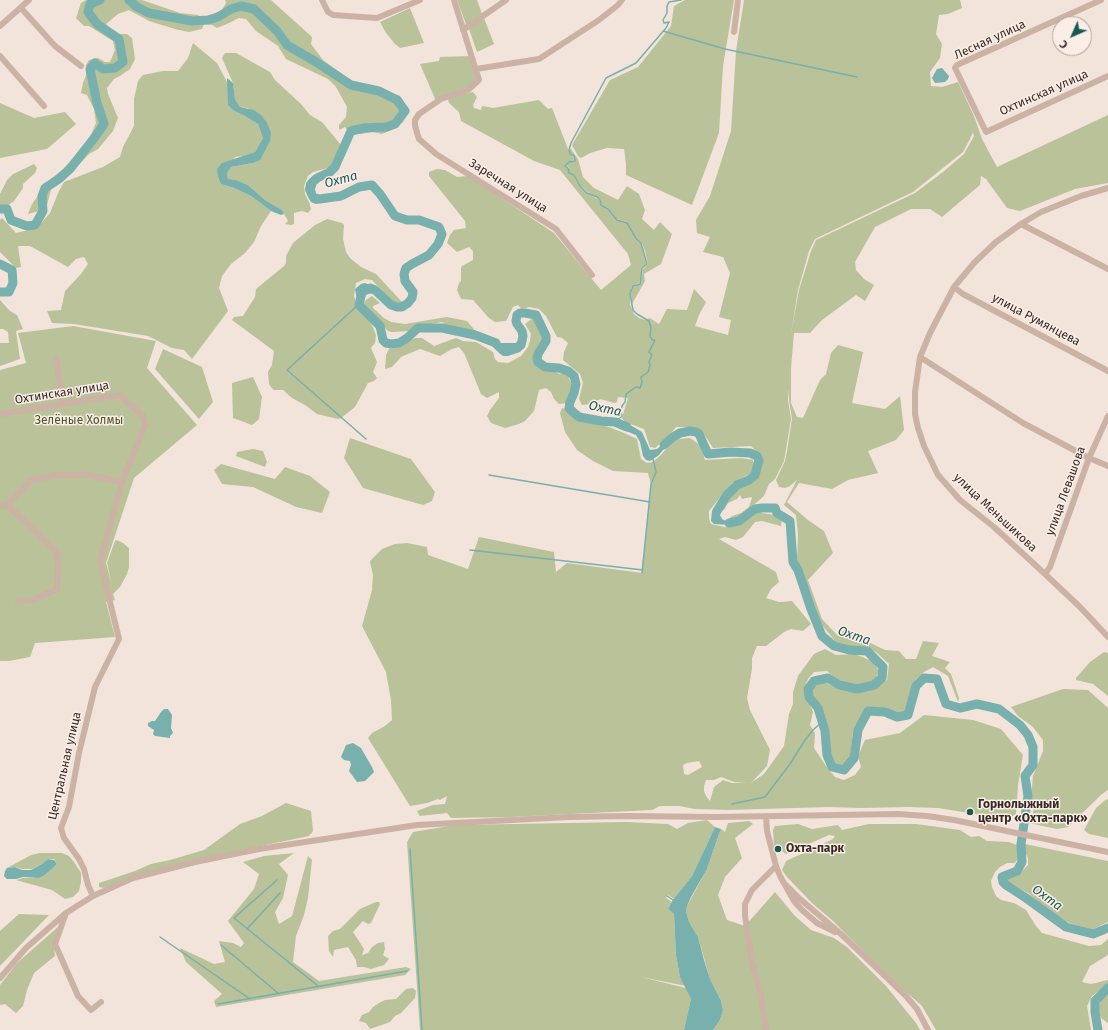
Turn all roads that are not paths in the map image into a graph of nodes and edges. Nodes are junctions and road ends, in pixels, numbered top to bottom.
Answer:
1 (29, 0) edge
2 (322, 0) edge
3 (420, 0) edge
4 (454, 0) edge
5 (506, 0) edge
6 (622, 0) edge
7 (738, 0) edge
8 (1101, 0) edge
9 (21, 8) junction
10 (0, 26) edge
11 (463, 30) junction
12 (734, 32) dead end
13 (0, 56) edge
14 (81, 66) dead end
15 (476, 68) junction
16 (1108, 76) edge
17 (44, 106) dead end
18 (988, 130) joint
19 (1108, 188) edge
20 (1021, 224) junction
21 (1108, 270) edge
22 (592, 275) dead end
23 (954, 287) junction
24 (920, 357) junction
25 (56, 359) dead end
26 (1108, 371) edge
27 (63, 404) junction
28 (0, 414) edge
29 (1108, 416) edge
30 (1089, 458) junction
31 (1108, 466) edge
32 (122, 482) junction
33 (7, 505) junction
34 (0, 506) edge
35 (1045, 574) junction
36 (18, 601) dead end
37 (1108, 637) edge
38 (766, 816) junction
39 (1108, 852) edge
40 (776, 866) junction
41 (93, 896) junction
42 (66, 913) junction
43 (0, 978) edge
44 (101, 1002) dead end
45 (766, 1030) edge
46 (928, 1030) edge

1 - 9 street
2 - 3 street
4 - 11 street
5 - 11 street
6 - 15 street
7 - 12 street
8 - 18 street, Лесная улица
9 - 10 street
9 - 14 street
11 - 15 street
13 - 17 street
15 - 22 street, Заречная улица
16 - 18 street, Охтинская улица
19 - 20 street, улица Меньшикова
20 - 21 street
20 - 23 street, улица Меньшикова
23 - 24 street, улица Меньшикова
23 - 26 street, улица Румянцева
24 - 30 street
24 - 35 street, улица Меньшикова
25 - 27 street
27 - 28 street, Охтинская улица
27 - 32 street, Охтинская улица
29 - 30 street, улица Левашова
30 - 31 street
30 - 35 street, улица Левашова
32 - 33 street
32 - 41 street, Центральная улица
33 - 34 street
33 - 36 street
35 - 37 street, улица Меньшикова
38 - 39 street
38 - 40 street
38 - 41 street
40 - 45 street
40 - 46 street
41 - 42 street
42 - 43 street
42 - 44 street

